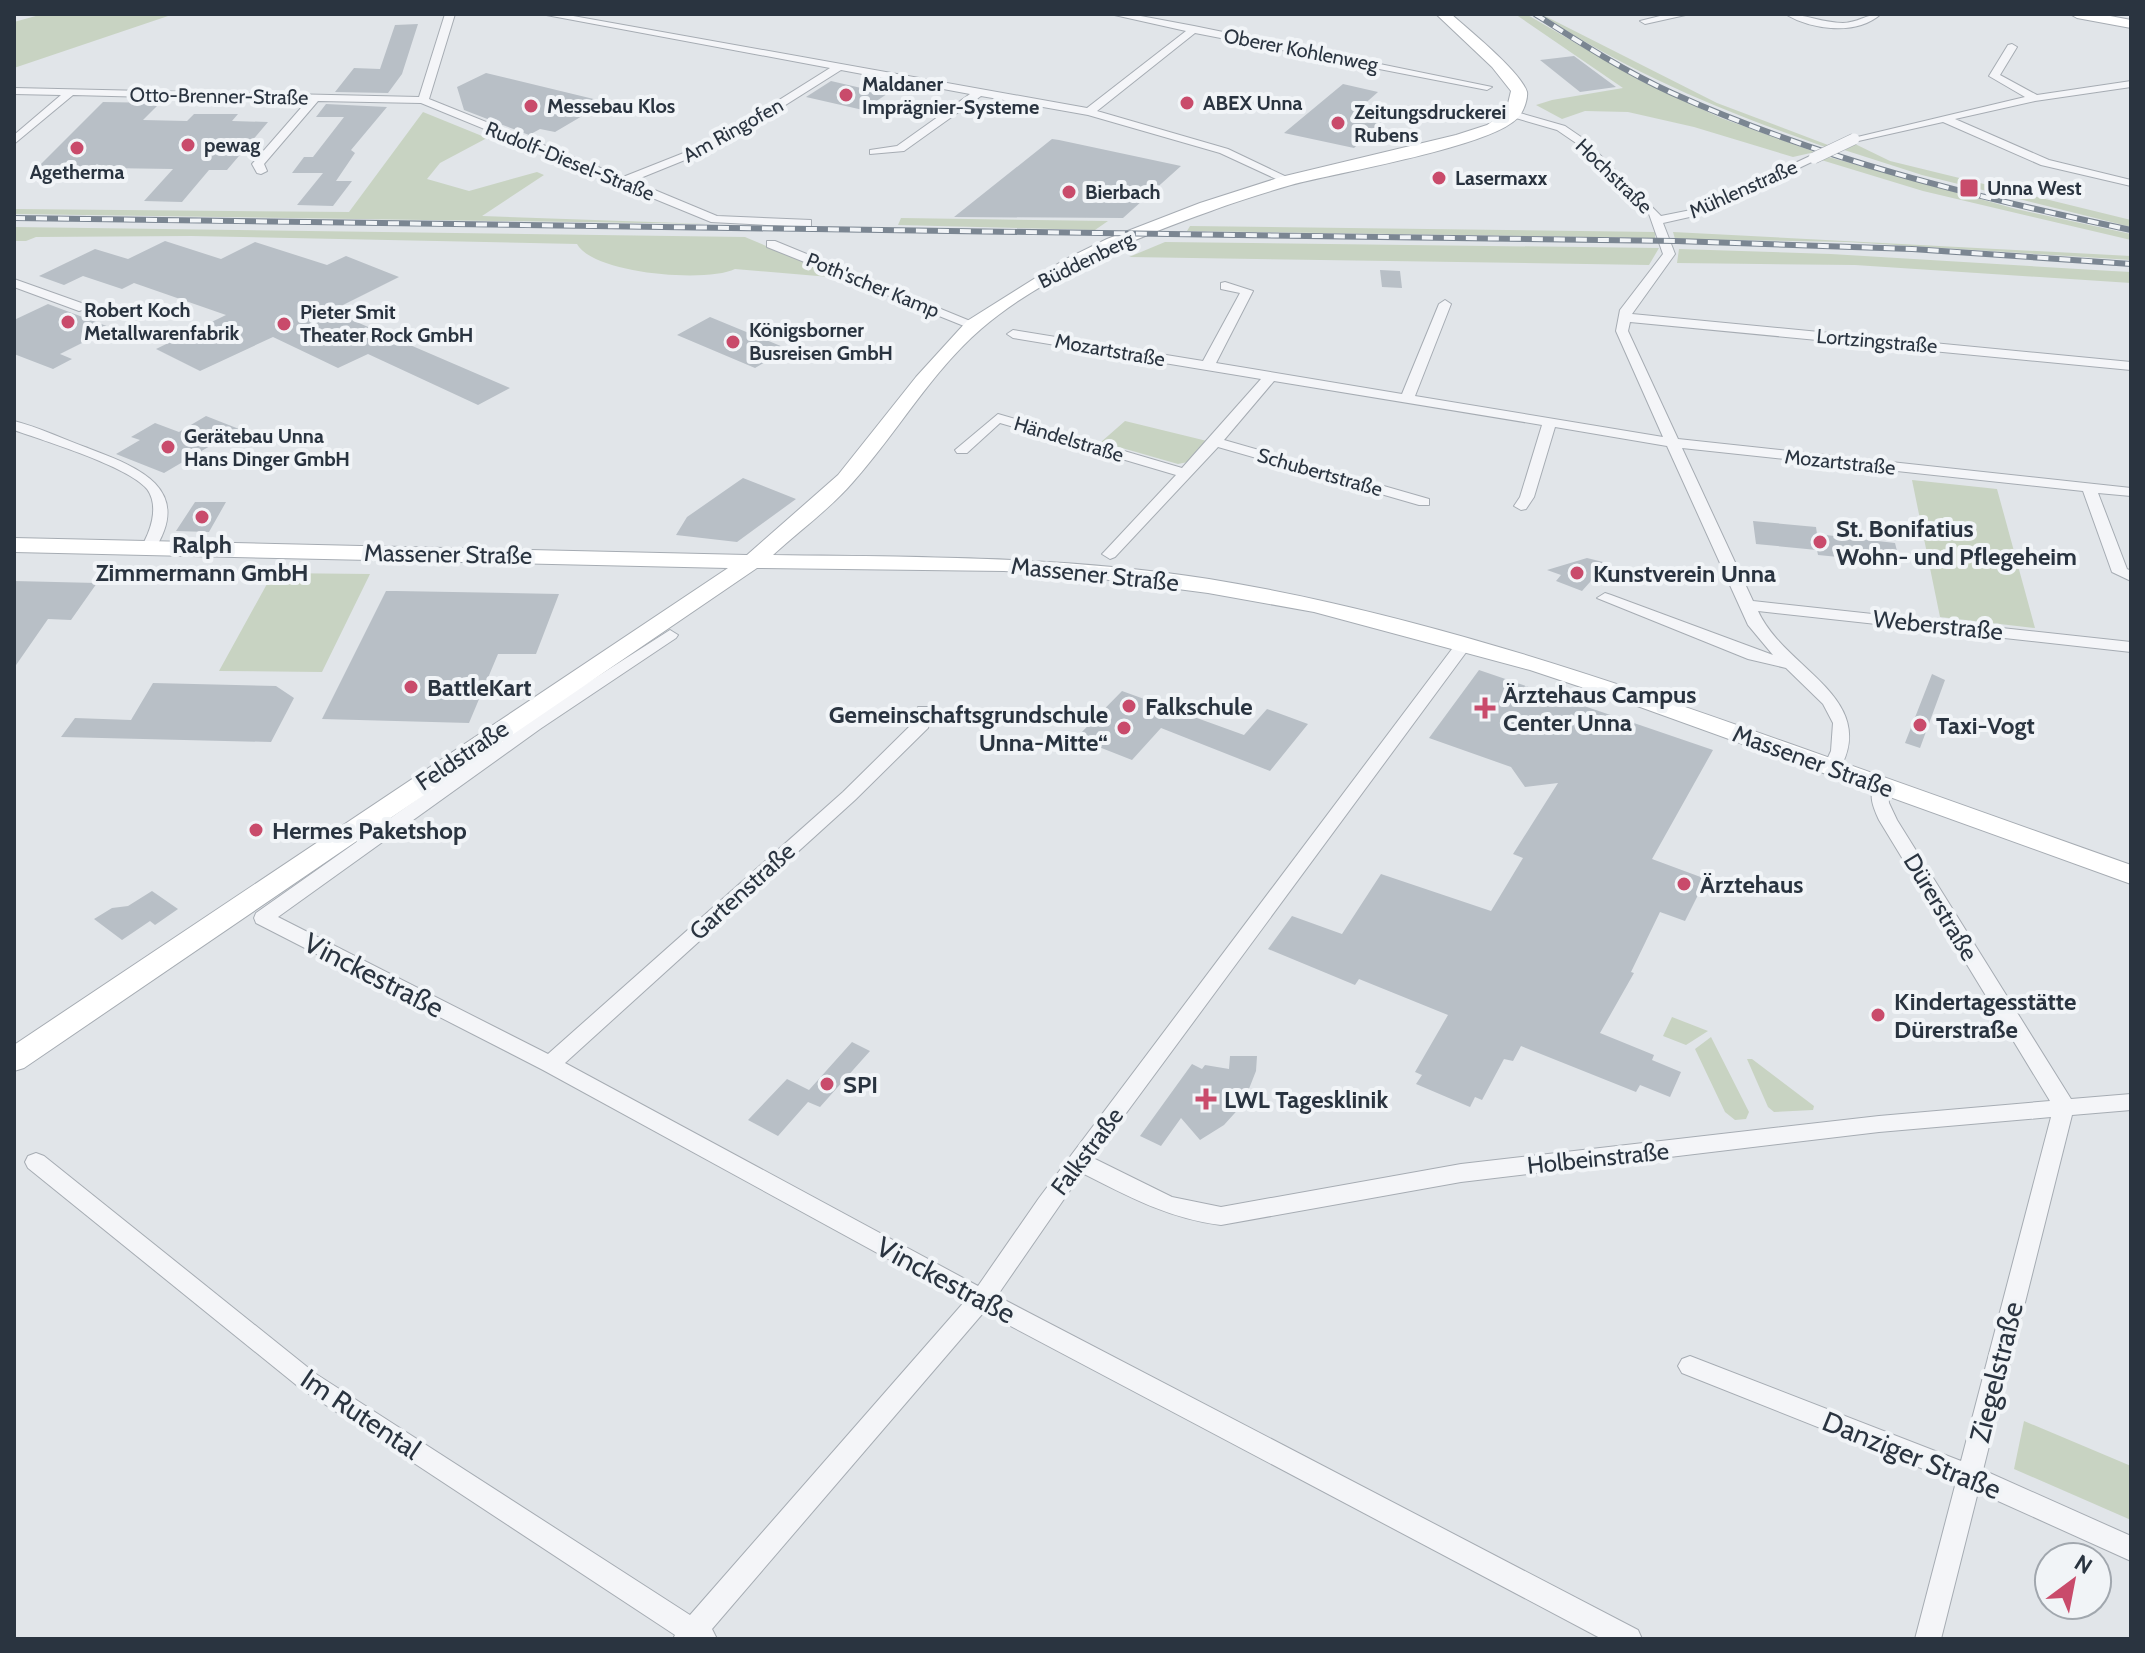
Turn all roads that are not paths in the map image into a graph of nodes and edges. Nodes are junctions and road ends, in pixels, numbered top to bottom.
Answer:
1 (450, 14) edge
2 (546, 14) edge
3 (1115, 14) edge
4 (1443, 14) edge
5 (1685, 14) edge
6 (1790, 14) edge
7 (1876, 14) edge
8 (2077, 14) edge
9 (1645, 21) dead end
10 (2131, 24) edge
11 (1194, 29) junction
12 (2012, 47) dead end
13 (839, 67) junction
14 (2131, 84) edge
15 (1487, 87) dead end
16 (14, 91) edge
17 (981, 91) junction
18 (70, 93) junction
19 (315, 98) junction
20 (2035, 98) junction
21 (423, 100) junction
22 (1089, 112) junction
23 (1513, 114) junction
24 (1943, 118) junction
25 (14, 141) edge
26 (874, 152) dead end
27 (261, 171) dead end
28 (1287, 181) junction
29 (621, 182) junction
30 (2131, 183) edge
31 (1659, 220) junction
32 (807, 223) dead end
33 (771, 244) dead end
34 (14, 283) edge
35 (1225, 286) dead end
36 (1445, 304) dead end
37 (83, 308) dead end
38 (1623, 317) junction
39 (974, 325) junction
40 (1013, 334) dead end
41 (2131, 366) edge
42 (1207, 367) junction
43 (1270, 377) junction
44 (1407, 398) junction
45 (1550, 422) junction
46 (14, 425) edge
47 (1215, 442) junction
48 (1675, 443) junction
49 (962, 450) dead end
50 (1186, 474) junction
51 (2089, 488) junction
52 (2131, 492) edge
53 (1424, 502) dead end
54 (1521, 506) dead end
55 (14, 545) edge
56 (148, 549) junction
57 (1110, 554) dead end
58 (753, 561) junction
59 (2131, 576) edge
60 (1605, 598) dead end
61 (1746, 605) junction
62 (670, 635) dead end
63 (1464, 644) junction
64 (2131, 647) edge
65 (1792, 665) junction
66 (924, 711) dead end
67 (1832, 768) junction
68 (1881, 786) junction
69 (2131, 875) edge
70 (263, 918) joint
71 (18, 1052) edge
72 (550, 1064) junction
73 (2131, 1102) edge
74 (2064, 1106) junction
75 (1079, 1161) junction
76 (36, 1162) dead end
77 (981, 1299) junction
78 (1690, 1366) dead end
79 (1969, 1476) junction
80 (2131, 1549) edge
81 (694, 1636) edge
82 (1629, 1639) edge
83 (1928, 1639) edge

1 - 21 street
2 - 13 street
3 - 11 street, Oberer Kohlenweg
4 - 23 main road
5 - 9 street
6 - 7 street
8 - 10 main road
11 - 15 street, Oberer Kohlenweg
11 - 22 street
12 - 20 street
13 - 17 street
13 - 29 street, Am Ringofen
14 - 20 street, Mühlenstraße
16 - 18 street, Otto-Brenner-Straße
17 - 22 street
17 - 26 street
18 - 19 street, Otto-Brenner-Straße
18 - 25 street
19 - 21 street, Otto-Brenner-Straße
19 - 27 street
20 - 24 street, Mühlenstraße
21 - 29 street, Rudolf-Diesel-Straße
22 - 28 street
23 - 28 main road, Büddenberg
23 - 31 street, Hochstraße
24 - 30 street
24 - 31 street, Mühlenstraße, bridge
28 - 39 main road, Büddenberg
29 - 32 street, Rudolf-Diesel-Straße
31 - 38 street, Mühlenstraße
33 - 39 street, Poth'scher Kamp
34 - 37 street
35 - 42 street
36 - 44 street
38 - 41 street, Lortzingstraße
38 - 48 street
39 - 58 main road, Büddenberg
40 - 42 street, Mozartstraße
42 - 43 street, Mozartstraße
43 - 44 street, Mozartstraße
43 - 47 street
44 - 45 street, Mozartstraße
45 - 48 street, Mozartstraße
45 - 54 street
46 - 56 street
47 - 50 street
47 - 53 street, Schubertstraße
48 - 51 street, Mozartstraße
48 - 61 street
49 - 50 street, Händelstraße
50 - 57 street
51 - 52 street, Mozartstraße
51 - 59 street
55 - 56 main road, Massener Straße
56 - 58 main road, Massener Straße
58 - 63 main road, Massener Straße
58 - 71 main road, Feldstraße
60 - 65 street
61 - 64 street, Weberstraße
61 - 65 street
62 - 70 street, Feldstraße
63 - 67 main road, Massener Straße
63 - 75 street, Falkstraße
65 - 67 street
66 - 72 street, Gartenstraße
67 - 68 main road, Massener Straße
68 - 69 main road, Massener Straße
68 - 74 street, Dürerstraße
70 - 72 street, Vinckestraße
72 - 77 street, Vinckestraße
73 - 74 street, Holbeinstraße
74 - 75 street, Holbeinstraße
74 - 79 street, Ziegelstraße
75 - 77 street, Falkstraße
76 - 81 street, Im Rutental
77 - 81 street, Falkstraße
77 - 82 street, Vinckestraße
78 - 79 street, Danziger Straße
79 - 80 street, Danziger Straße
79 - 83 street, Ziegelstraße

